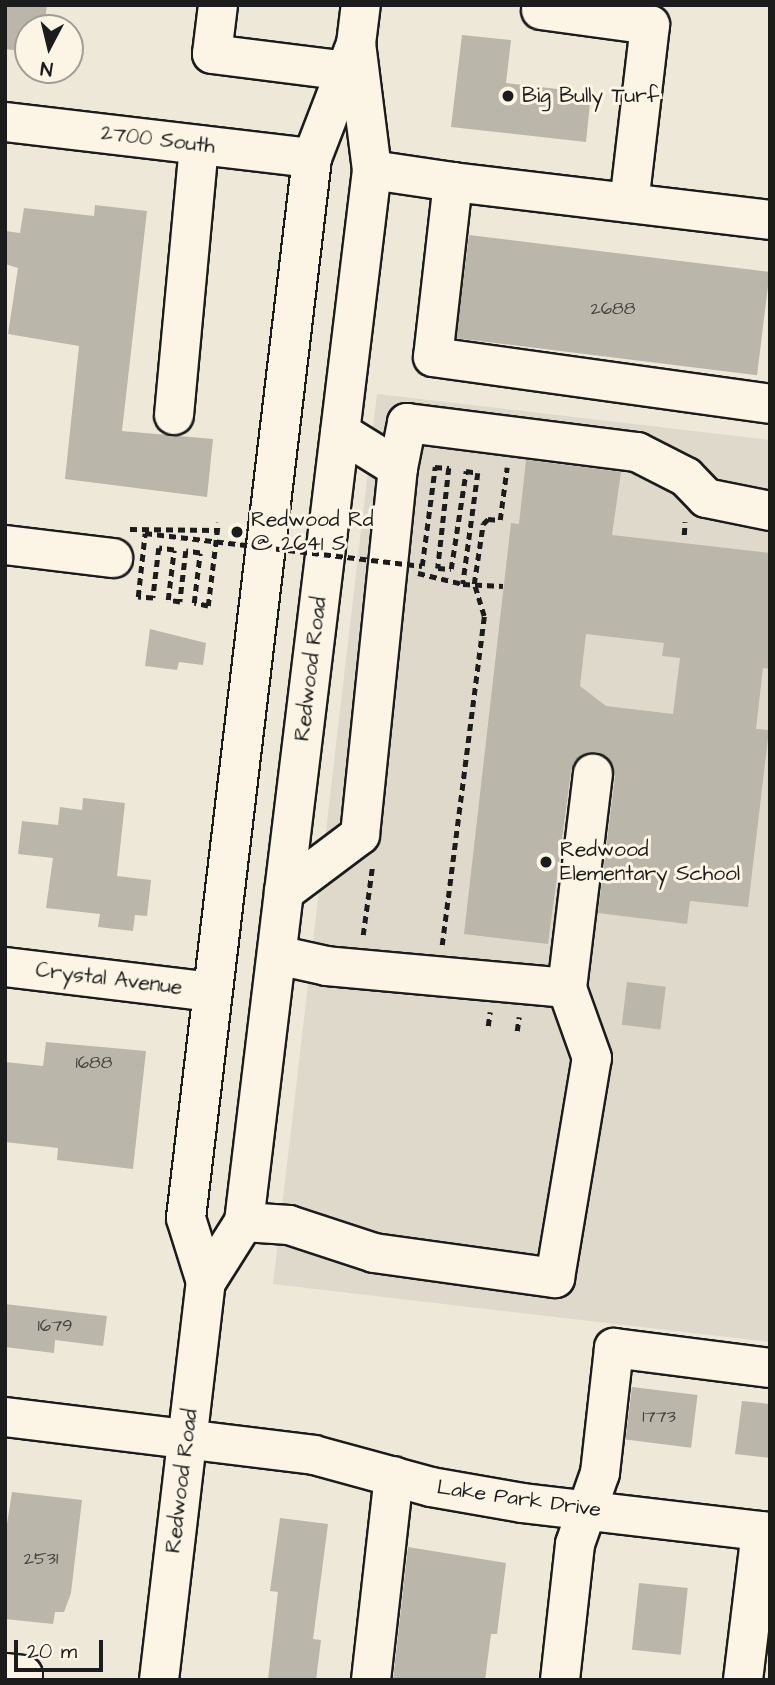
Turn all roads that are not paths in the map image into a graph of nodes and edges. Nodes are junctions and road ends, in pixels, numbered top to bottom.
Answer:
1 (218, 5) edge
2 (361, 5) edge
3 (541, 10) dead end
4 (351, 58) junction
5 (5, 122) edge
6 (199, 145) junction
7 (312, 158) junction
8 (372, 170) junction
9 (453, 182) junction
10 (629, 203) junction
11 (770, 220) edge
12 (770, 404) edge
13 (174, 415) dead end
14 (340, 432) junction
15 (398, 468) junction
16 (770, 511) edge
17 (118, 544) road end
18 (5, 545) edge
19 (593, 774) dead end
20 (284, 892) junction
21 (277, 955) junction
22 (5, 967) edge
23 (567, 988) junction
24 (213, 992) junction
25 (244, 1222) junction
26 (206, 1282) junction
27 (770, 1368) edge
28 (5, 1417) edge
29 (187, 1439) junction
30 (394, 1476) junction
31 (588, 1510) junction
32 (765, 1531) edge
33 (5, 1673) edge
34 (22, 1680) edge
35 (159, 1680) edge
36 (371, 1680) edge
37 (560, 1680) edge
38 (743, 1680) edge

1 - 4 main road
2 - 4 main road, Redwood Road
3 - 10 main road
4 - 7 main road, Redwood Road
4 - 8 main road, Redwood Road
5 - 6 main road, 2700 South
6 - 7 main road, 2700 South
6 - 13 main road
7 - 24 main road, Redwood Road
8 - 9 main road
8 - 14 main road, Redwood Road
9 - 10 main road
9 - 12 main road
10 - 11 main road
14 - 15 main road
14 - 20 main road, Redwood Road
15 - 16 main road
15 - 20 main road
17 - 18 main road
19 - 23 main road
20 - 21 main road, Redwood Road
21 - 23 main road
21 - 25 main road, Redwood Road
22 - 24 main road, Crystal Avenue
23 - 25 main road
24 - 26 main road, Redwood Road
25 - 26 main road, Redwood Road
26 - 29 main road, Redwood Road
27 - 31 main road
28 - 29 main road, Lake Park Drive
29 - 30 main road, Lake Park Drive
29 - 35 main road, Redwood Road
30 - 31 main road, Lake Park Drive
30 - 36 main road
31 - 32 main road, Lake Park Drive
31 - 37 main road
32 - 38 main road
33 - 34 main road

